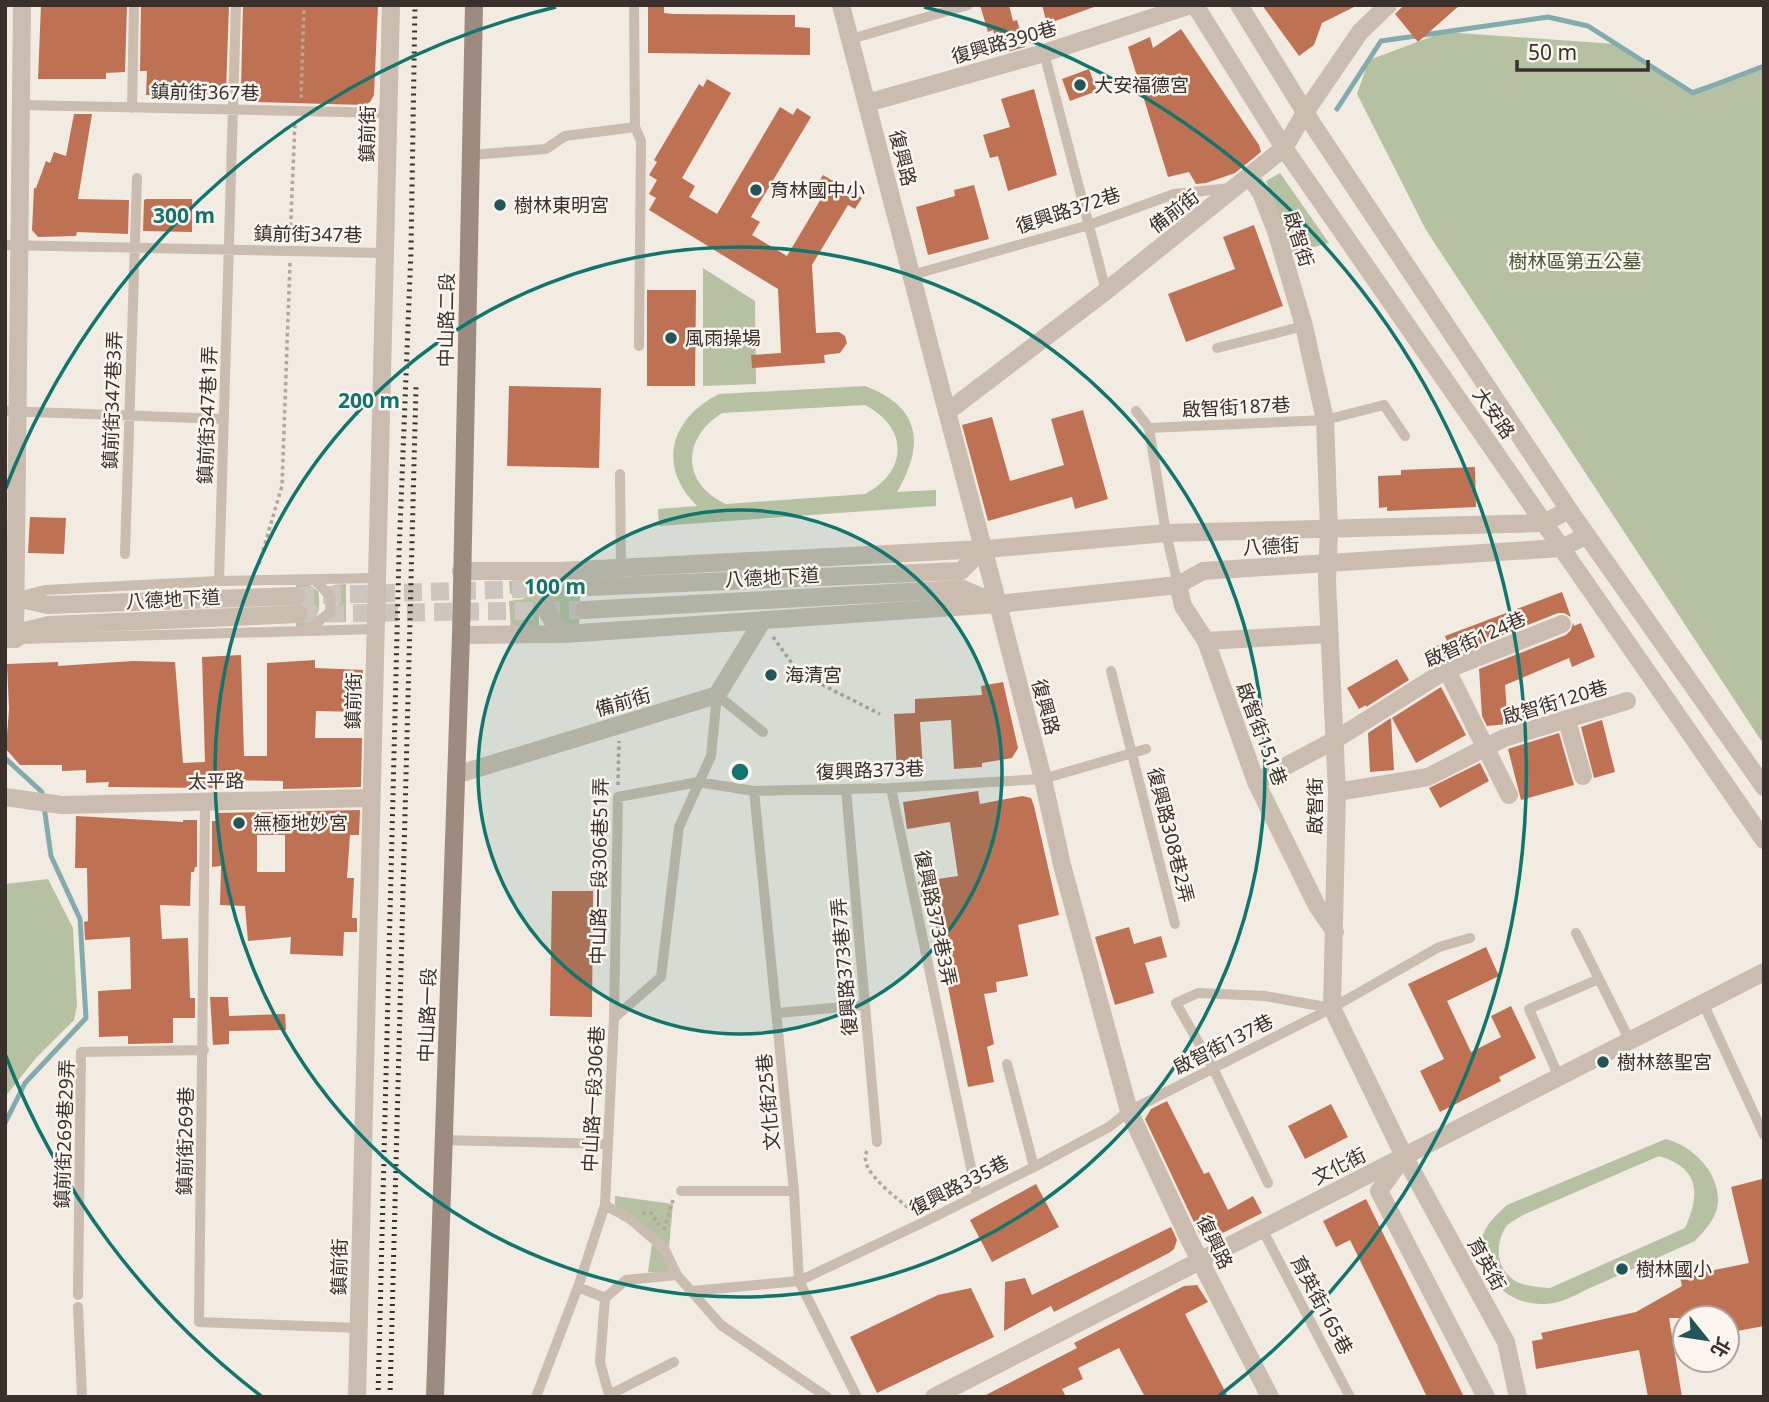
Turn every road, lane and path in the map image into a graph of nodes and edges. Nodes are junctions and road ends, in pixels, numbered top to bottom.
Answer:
1 (23, 5) edge
2 (134, 5) edge
3 (236, 5) edge
4 (304, 5) edge
5 (391, 5) edge
6 (474, 5) edge
7 (634, 5) edge
8 (841, 5) edge
9 (968, 5) edge
10 (1193, 5) edge
11 (1239, 5) edge
12 (1388, 5) edge
13 (850, 38) junction
14 (1044, 53) junction
15 (867, 103) junction
16 (22, 105) junction
17 (132, 108) junction
18 (234, 110) junction
19 (295, 111) junction
20 (1306, 111) junction
21 (388, 113) junction
22 (635, 127) junction
23 (1284, 148) junction
24 (13, 155) edge
25 (471, 155) junction
26 (137, 178) dead end
27 (1243, 182) junction
28 (1089, 225) junction
29 (13, 245) edge
30 (136, 247) junction
31 (229, 249) junction
32 (290, 251) junction
33 (385, 253) junction
34 (912, 275) junction
35 (1106, 291) junction
36 (1304, 326) junction
37 (639, 346) dead end
38 (1217, 348) dead end
39 (1136, 411) dead end
40 (12, 412) edge
41 (947, 412) junction
42 (129, 415) junction
43 (224, 419) junction
44 (1325, 420) junction
45 (1149, 428) junction
46 (1405, 436) dead end
47 (620, 474) dead end
48 (1569, 510) junction
49 (1544, 523) junction
50 (1329, 529) junction
51 (1166, 533) junction
52 (1586, 536) junction
53 (1560, 548) junction
54 (983, 550) junction
55 (125, 554) dead end
56 (259, 564) dead end
57 (1327, 564) junction
58 (621, 568) junction
59 (461, 571) junction
60 (558, 571) junction
61 (377, 578) junction
62 (314, 579) junction
63 (219, 581) junction
64 (1178, 585) junction
65 (588, 587) tunnel mouth
66 (963, 589) joint
67 (11, 598) edge
68 (998, 604) junction
69 (584, 610) tunnel mouth
70 (763, 620) junction
71 (1562, 624) dead end
72 (375, 629) junction
73 (307, 631) junction
74 (565, 634) junction
75 (1328, 634) junction
76 (461, 635) junction
77 (10, 639) edge
78 (1206, 641) junction
79 (1443, 662) junction
80 (1111, 671) dead end
81 (717, 695) junction
82 (1627, 701) dead end
83 (880, 714) dead end
84 (1567, 721) junction
85 (619, 724) junction
86 (763, 732) dead end
87 (1335, 740) junction
88 (1146, 749) dead end
89 (1484, 749) junction
90 (1133, 753) junction
91 (456, 775) junction
92 (1583, 776) dead end
93 (1043, 779) junction
94 (698, 782) junction
95 (1256, 782) junction
96 (1764, 787) edge
97 (891, 788) junction
98 (846, 789) junction
99 (754, 791) junction
100 (1337, 792) junction
101 (1509, 794) dead end
102 (5, 797) edge
103 (618, 797) junction
104 (371, 798) junction
105 (205, 802) junction
106 (1764, 840) edge
107 (1175, 924) dead end
108 (1335, 932) junction
109 (1576, 933) dead end
110 (1469, 939) dead end
111 (1764, 972) edge
112 (1599, 979) junction
113 (1703, 1003) junction
114 (866, 1005) junction
115 (1332, 1008) junction
116 (778, 1013) junction
117 (614, 1018) junction
118 (1630, 1041) junction
119 (204, 1049) junction
120 (1007, 1064) dead end
121 (1213, 1068) junction
122 (1559, 1077) junction
123 (1129, 1111) junction
124 (1764, 1135) edge
125 (443, 1140) junction
126 (877, 1142) joint
127 (607, 1144) junction
128 (1404, 1156) junction
129 (1034, 1167) junction
130 (1268, 1182) dead end
131 (681, 1191) joint
132 (794, 1191) junction
133 (977, 1196) junction
134 (605, 1205) junction
135 (925, 1222) junction
136 (1262, 1229) junction
137 (660, 1245) junction
138 (1201, 1261) junction
139 (677, 1275) junction
140 (799, 1281) junction
141 (578, 1287) junction
142 (692, 1291) junction
143 (78, 1295) dead end
144 (605, 1298) junction
145 (78, 1307) dead end
146 (359, 1328) junction
147 (674, 1362) dead end
148 (82, 1397) edge
149 (357, 1397) edge
150 (435, 1397) edge
151 (536, 1397) edge
152 (827, 1397) edge
153 (857, 1397) edge
154 (934, 1397) edge
155 (1270, 1397) edge
156 (1350, 1397) edge
157 (1486, 1397) edge
158 (1518, 1397) edge

1 - 16 street
2 - 17 lane
3 - 18 lane, 鎮前街347巷1弄
4 - 19 path
5 - 21 street, 鎮前街
6 - 25 main road, 中山路二段
7 - 22 lane
8 - 13 street, 復興路
9 - 13 lane
10 - 14 street, 復興路390巷
10 - 23 street, 大安路
11 - 20 street, 大安路
12 - 20 street, 備前街
13 - 15 street, 復興路
14 - 15 street, 復興路390巷
14 - 28 lane
15 - 34 street, 復興路
16 - 17 lane, 鎮前街367巷
16 - 24 street
17 - 18 lane, 鎮前街367巷
18 - 19 lane, 鎮前街367巷
18 - 31 lane, 鎮前街347巷1弄
19 - 21 lane, 鎮前街367巷
19 - 32 path
20 - 23 street, 備前街
20 - 48 street, 大安路
21 - 33 street, 鎮前街
22 - 25 lane
22 - 37 lane
23 - 27 street, 備前街
23 - 49 street, 大安路
24 - 29 street
25 - 59 main road, 中山路二段
26 - 30 lane, 鎮前街347巷3弄
27 - 28 lane, 復興路372巷
27 - 35 street, 備前街
27 - 36 street, 啟智街
28 - 34 lane, 復興路372巷
28 - 35 lane
29 - 30 lane, 鎮前街347巷
29 - 40 street
30 - 31 lane, 鎮前街347巷
30 - 42 lane, 鎮前街347巷3弄
31 - 32 lane, 鎮前街347巷
31 - 43 lane, 鎮前街347巷1弄
32 - 33 lane, 鎮前街347巷
32 - 56 path
33 - 61 street, 鎮前街
34 - 41 street, 復興路
35 - 41 street, 備前街
36 - 38 lane
36 - 44 street, 啟智街
39 - 45 lane
40 - 42 lane
40 - 67 street
41 - 54 street, 復興路
42 - 43 lane
42 - 55 lane, 鎮前街347巷3弄
43 - 63 lane, 鎮前街347巷1弄
44 - 45 lane, 啟智街187巷
44 - 46 lane, 啟智街187巷
44 - 50 street, 啟智街
45 - 51 lane
47 - 58 lane
48 - 49 street, 八德街
48 - 52 street, 大安路
49 - 50 street, 八德街
49 - 53 street, 大安路
50 - 51 street, 八德街
50 - 57 street, 啟智街
51 - 54 street, 八德街
51 - 64 lane
52 - 53 street, 八德街
52 - 96 street, 大安路
53 - 57 street, 八德街
53 - 106 street, 大安路
54 - 58 street, 八德街
54 - 65 street, 八德地下道
54 - 68 street, 復興路
57 - 64 street, 八德街
57 - 75 street, 啟智街
58 - 60 street, 八德街
59 - 60 street, 八德街
59 - 76 main road, 中山路二段
60 - 74 street
61 - 62 lane
61 - 72 street, 鎮前街
62 - 63 lane
62 - 73 lane
63 - 67 lane
64 - 68 street, 八德街
64 - 78 street, 啟智街151巷
66 - 68 street, 八德街
66 - 69 street, 八德地下道
67 - 77 street
67 - 77 street, 八德地下道
68 - 70 street
68 - 93 street, 復興路
70 - 74 street
70 - 81 street
70 - 83 path
71 - 79 street, 啟智街124巷
72 - 73 lane
72 - 104 street, 鎮前街
73 - 77 lane
74 - 76 street
75 - 78 street
75 - 87 street, 啟智街
76 - 91 main road, 中山路一段
78 - 95 street, 啟智街151巷
79 - 87 street, 啟智街124巷
79 - 89 street
80 - 90 lane, 復興路308巷2弄
81 - 85 street, 備前街
81 - 86 lane
81 - 94 lane, 中山路一段306巷
82 - 84 street, 啟智街120巷
84 - 89 street, 啟智街120巷
84 - 92 street
85 - 91 street, 備前街
85 - 103 path, 中山路一段306巷51弄
87 - 95 street, 啟智街124巷
87 - 100 street, 啟智街
88 - 90 lane, 復興路373巷
89 - 100 street, 啟智街120巷
89 - 101 street
90 - 93 lane, 復興路373巷
90 - 107 lane, 復興路308巷2弄
91 - 125 main road, 中山路一段
93 - 97 lane, 復興路373巷
93 - 123 street, 復興路
94 - 99 lane, 復興路373巷
94 - 103 lane, 復興路373巷
94 - 117 lane, 中山路一段306巷
95 - 108 street, 啟智街151巷
97 - 98 lane, 復興路373巷
97 - 133 lane, 復興路373巷3弄
98 - 99 lane, 復興路373巷
98 - 114 lane, 復興路373巷7弄
99 - 116 lane, 文化街25巷
100 - 108 street, 啟智街
102 - 105 street, 太平路
103 - 117 lane, 中山路一段306巷51弄
104 - 105 street, 太平路
104 - 146 street, 鎮前街
105 - 119 lane, 鎮前街269巷
108 - 115 street, 啟智街
109 - 112 lane
110 - 115 lane, 啟智街137巷
111 - 113 street, 文化街
112 - 118 lane
112 - 122 lane
113 - 118 street, 文化街
113 - 124 lane
114 - 116 lane
114 - 126 lane, 復興路373巷7弄
115 - 121 lane, 啟智街137巷
115 - 121 lane
115 - 128 street, 啟智街
116 - 132 lane, 文化街25巷
117 - 127 lane, 中山路一段306巷
118 - 122 street, 文化街
119 - 143 lane, 鎮前街269巷29弄
119 - 146 lane, 鎮前街269巷
120 - 129 lane
121 - 123 lane, 啟智街137巷
121 - 130 lane
122 - 128 street, 文化街
123 - 129 lane, 復興路335巷
123 - 138 street, 復興路
125 - 127 lane
125 - 150 main road, 中山路一段
126 - 135 path
127 - 134 lane, 中山路一段306巷
128 - 136 street, 文化街
128 - 157 street
128 - 158 street, 育英街
129 - 133 lane, 復興路335巷
131 - 132 lane
131 - 137 path
132 - 140 lane, 文化街25巷
133 - 135 lane, 復興路335巷
134 - 137 lane
134 - 141 lane, 中山路一段306巷
135 - 140 lane, 復興路335巷
136 - 138 street, 文化街
136 - 156 lane, 育英街165巷
137 - 139 lane
138 - 154 street, 文化街
138 - 155 street, 復興路
139 - 142 lane
139 - 144 lane
140 - 142 lane, 復興路335巷
140 - 153 lane, 文化街25巷
141 - 144 lane
141 - 151 lane, 中山路一段306巷
142 - 152 lane
144 - 147 lane
145 - 148 lane
146 - 149 street, 鎮前街

